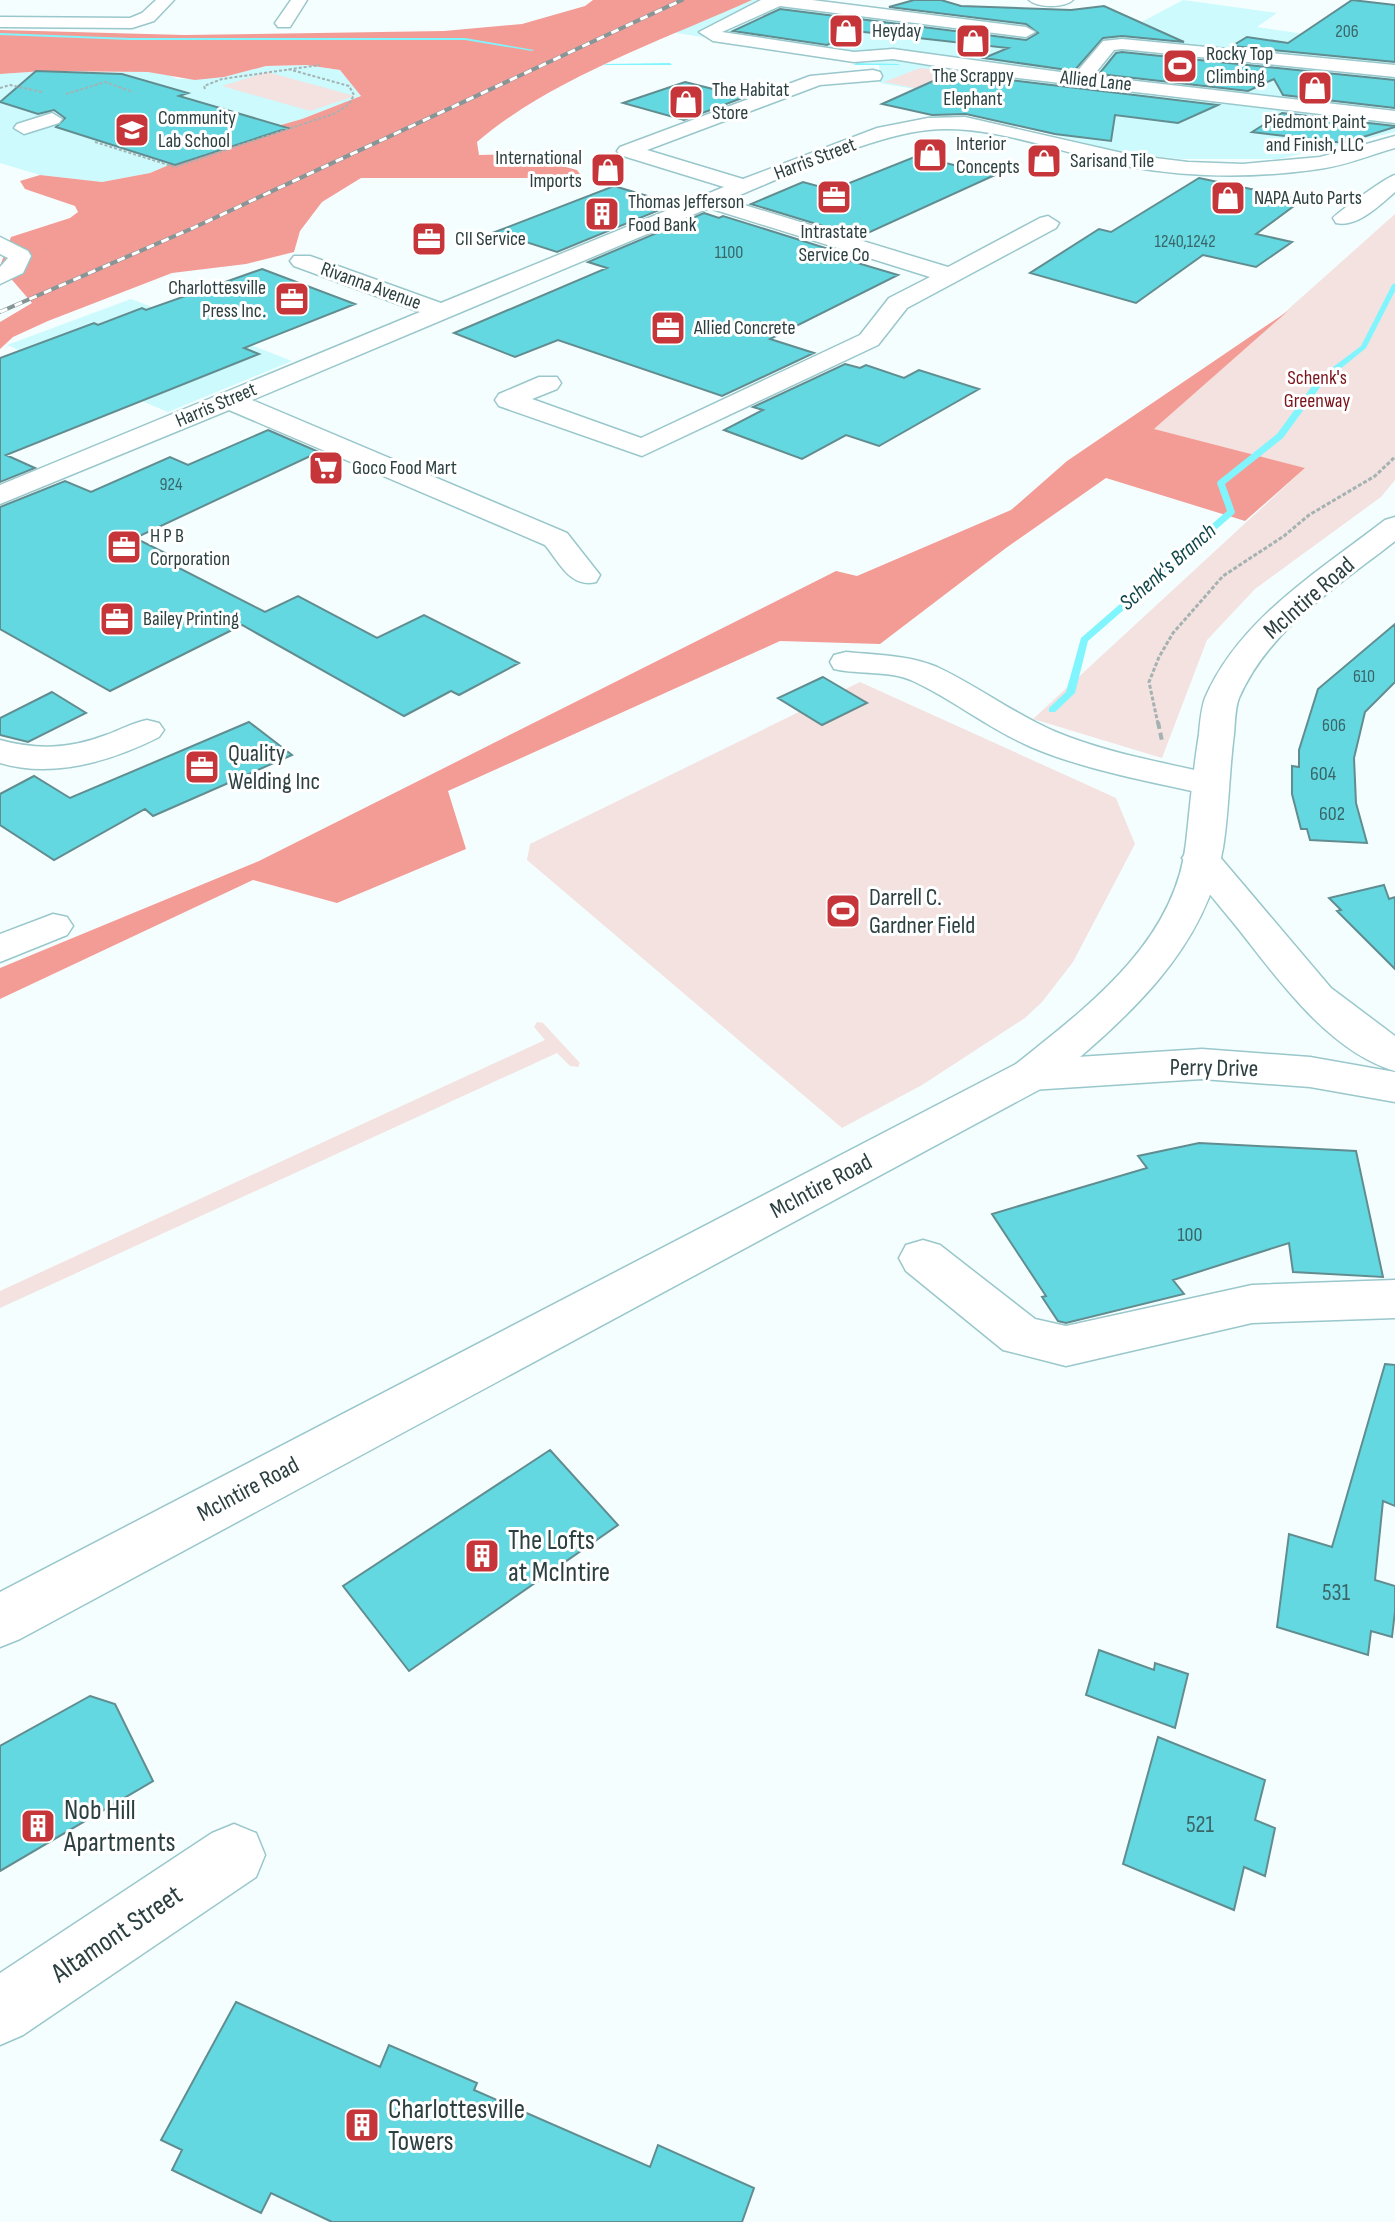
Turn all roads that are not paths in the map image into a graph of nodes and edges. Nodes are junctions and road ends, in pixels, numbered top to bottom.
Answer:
1 (166, 0) edge
2 (299, 0) edge
3 (1037, 0) edge
4 (1065, 0) edge
5 (0, 22) edge
6 (284, 23) dead end
7 (1026, 32) dead end
8 (917, 60) junction
9 (1395, 71) edge
10 (1081, 79) junction
11 (1339, 87) junction
12 (1395, 117) edge
13 (52, 119) dead end
14 (24, 128) dead end
15 (1395, 142) edge
16 (1395, 181) edge
17 (744, 186) junction
18 (708, 201) junction
19 (1344, 218) dead end
20 (1048, 223) dead end
21 (0, 244) edge
22 (302, 261) dead end
23 (949, 275) junction
24 (0, 277) edge
25 (441, 311) junction
26 (431, 340) dead end
27 (335, 356) junction
28 (548, 383) dead end
29 (229, 400) junction
30 (0, 495) edge
31 (1395, 526) edge
32 (585, 575) dead end
33 (846, 662) dead end
34 (147, 730) dead end
35 (0, 751) edge
36 (1209, 784) junction
37 (1201, 858) junction
38 (53, 926) dead end
39 (0, 949) edge
40 (1395, 1056) edge
41 (1031, 1075) junction
42 (1395, 1087) edge
43 (923, 1258) dead end
44 (1395, 1299) edge
45 (0, 1621) edge
46 (234, 1855) dead end
47 (0, 2012) edge

1 - 5 street
2 - 6 street
3 - 4 street
7 - 8 street, Allied Lane
8 - 10 street, Allied Lane
8 - 17 street
9 - 11 street, Allied Lane
10 - 11 street, Allied Lane
10 - 11 street, Allied Lane
11 - 12 street, Allied Lane
13 - 14 street
15 - 17 street, Harris Street
16 - 19 street
17 - 18 street, Harris Street
18 - 23 street
18 - 25 street, Harris Street
20 - 23 street
21 - 24 street
22 - 25 street, Rivanna Avenue
23 - 28 street
25 - 27 street, Harris Street
26 - 27 street
27 - 29 street, Harris Street
29 - 30 street, Harris Street
29 - 32 street
31 - 36 street, McIntire Road
33 - 36 street
34 - 35 street
36 - 37 street, McIntire Road
37 - 40 street
37 - 41 street, McIntire Road
38 - 39 street
41 - 42 street, Perry Drive
41 - 45 street, McIntire Road
43 - 44 street
46 - 47 street, Altamont Street

